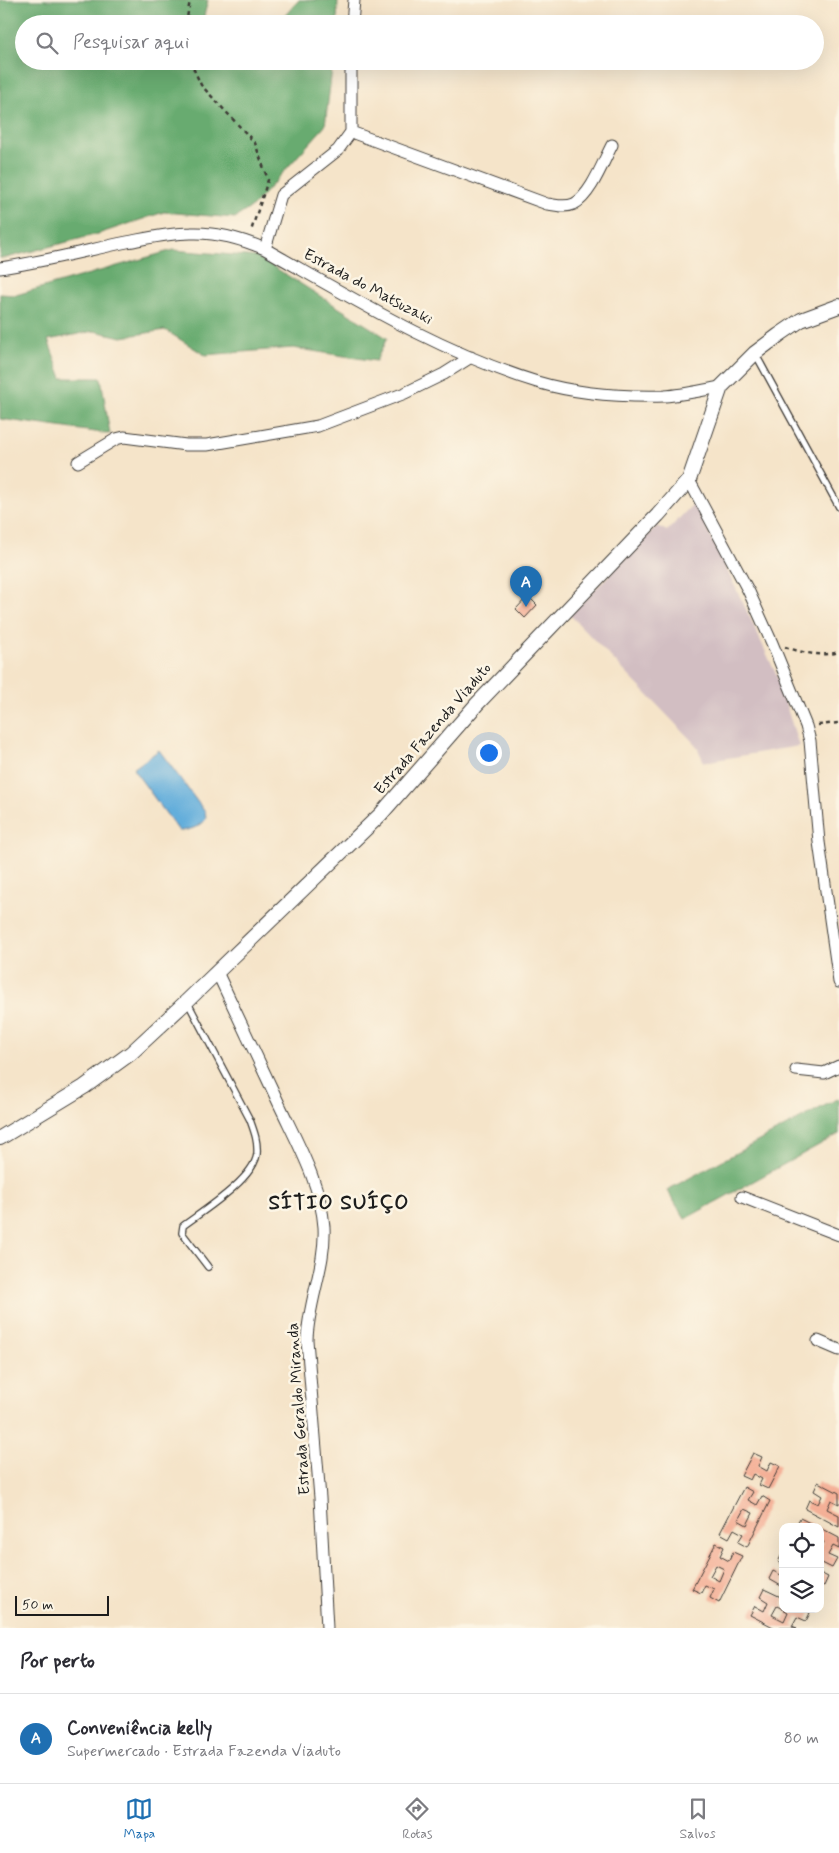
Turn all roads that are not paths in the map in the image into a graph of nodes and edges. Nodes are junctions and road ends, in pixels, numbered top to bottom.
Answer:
1 (354, 0) edge
2 (353, 15) edge
3 (351, 70) edge
4 (351, 132) junction
5 (612, 145) dead end
6 (265, 249) junction
7 (0, 268) edge
8 (839, 306) edge
9 (755, 353) junction
10 (471, 358) junction
11 (721, 387) junction
12 (78, 462) dead end
13 (689, 480) junction
14 (839, 507) edge
15 (217, 972) junction
16 (839, 982) edge
17 (187, 1001) junction
18 (839, 1066) edge
19 (796, 1070) dead end
20 (0, 1138) edge
21 (742, 1197) dead end
22 (839, 1235) edge
23 (208, 1267) dead end
24 (818, 1341) dead end
25 (839, 1350) edge
26 (327, 1628) edge

1 - 2 street
3 - 4 street
4 - 5 street
4 - 6 street
6 - 7 street, Estrada do Matsuzaki
6 - 10 street, Estrada do Matsuzaki
8 - 9 street, Estrada Fazenda Viaduto
9 - 11 street, Estrada Fazenda Viaduto
9 - 14 lane
10 - 11 street, Estrada do Matsuzaki
10 - 12 street
11 - 13 street, Estrada Fazenda Viaduto
13 - 15 street, Estrada Fazenda Viaduto
13 - 16 street
15 - 17 street, Estrada Fazenda Viaduto
15 - 26 street, Estrada Geraldo Miranda
17 - 20 street, Estrada Fazenda Viaduto
17 - 23 lane
18 - 19 street
21 - 22 street
24 - 25 street

